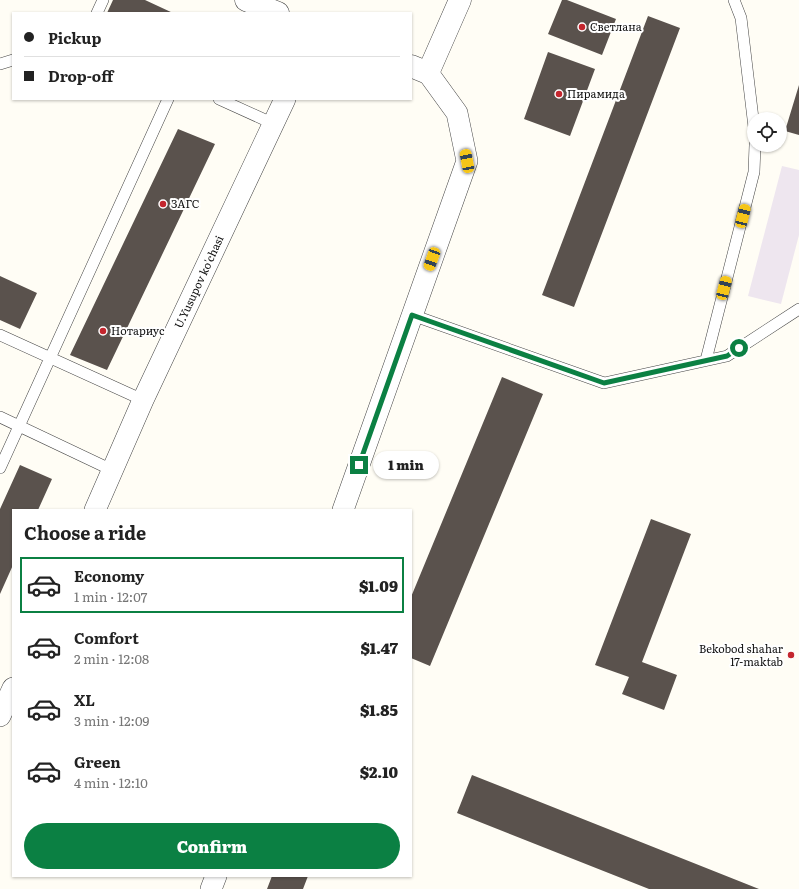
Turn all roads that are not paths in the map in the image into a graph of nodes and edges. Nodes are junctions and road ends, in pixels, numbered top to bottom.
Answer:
1 (103, 0) edge
2 (246, 0) edge
3 (460, 0) edge
4 (734, 0) edge
5 (97, 12) edge
6 (276, 12) edge
7 (12, 60) edge
8 (0, 64) edge
9 (419, 70) edge
10 (168, 100) edge
11 (220, 100) edge
12 (285, 100) edge
13 (752, 112) edge
14 (274, 124) junction
15 (755, 152) edge
16 (799, 309) edge
17 (412, 315) junction
18 (0, 335) edge
19 (50, 357) junction
20 (706, 360) junction
21 (143, 400) junction
22 (0, 417) edge
23 (19, 426) junction
24 (0, 468) edge
25 (114, 470) junction
26 (95, 509) edge
27 (343, 509) edge
28 (12, 690) edge
29 (0, 716) edge
30 (216, 877) edge
31 (211, 889) edge

1 - 5 lane
2 - 6 street
3 - 9 street
4 - 13 lane
7 - 8 lane
9 - 17 street
10 - 19 lane
11 - 14 lane
12 - 14 street, U.Yusupov ko'chasi
14 - 21 street, U.Yusupov ko'chasi
15 - 20 lane
16 - 20 lane
17 - 20 lane
17 - 27 street
18 - 19 lane
19 - 21 lane
19 - 23 lane
21 - 25 street, U.Yusupov ko'chasi
22 - 23 lane
23 - 24 lane
23 - 25 lane
25 - 26 street, U.Yusupov ko'chasi
28 - 29 street
30 - 31 street

